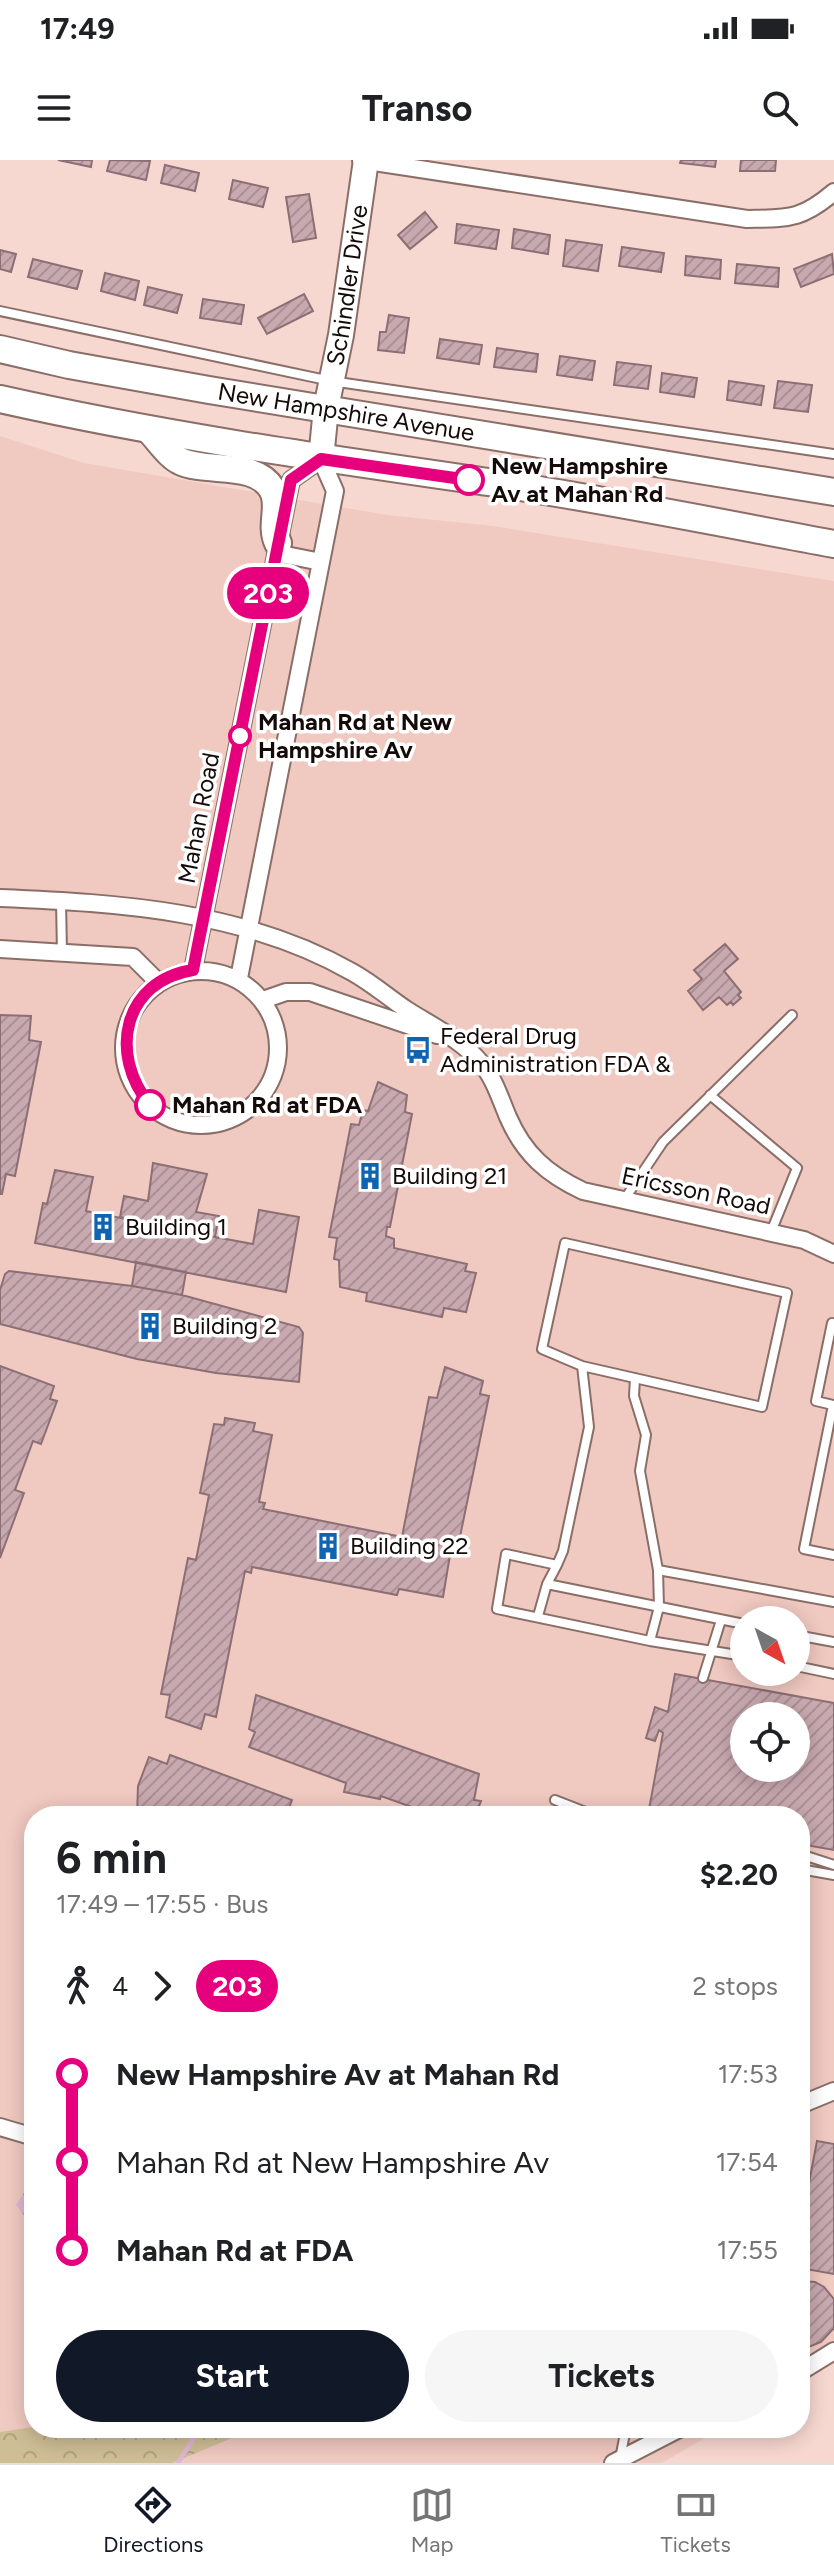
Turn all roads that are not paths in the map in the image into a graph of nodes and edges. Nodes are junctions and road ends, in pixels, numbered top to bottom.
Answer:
1 (364, 160) edge
2 (834, 192) edge
3 (0, 311) edge
4 (0, 349) edge
5 (331, 381) junction
6 (0, 399) edge
7 (326, 408) junction
8 (149, 430) junction
9 (834, 454) edge
10 (321, 459) junction
11 (834, 492) edge
12 (834, 544) edge
13 (277, 548) junction
14 (321, 562) junction
15 (0, 898) edge
16 (61, 901) junction
17 (203, 917) junction
18 (248, 927) junction
19 (0, 949) edge
20 (62, 953) junction
21 (193, 970) junction
22 (239, 978) junction
23 (159, 983) junction
24 (263, 1000) junction
25 (792, 1015) dead end
26 (457, 1042) junction
27 (710, 1095) junction
28 (549, 1173) joint
29 (624, 1200) junction
30 (771, 1232) junction
31 (834, 1254) edge
32 (834, 1325) edge
33 (582, 1366) junction
34 (635, 1378) junction
35 (834, 1555) edge
36 (557, 1565) junction
37 (658, 1570) junction
38 (547, 1584) junction
39 (834, 1602) edge
40 (659, 1607) junction
41 (538, 1616) junction
42 (721, 1620) junction
43 (730, 1622) edge
44 (810, 1638) edge
45 (650, 1641) junction
46 (834, 1642) edge
47 (713, 1650) junction
48 (730, 1653) edge
49 (810, 1669) edge
50 (834, 1674) edge
51 (703, 1678) dead end
52 (555, 1800) dead end
53 (570, 1806) edge
54 (810, 1857) edge
55 (834, 1865) edge
56 (810, 1871) edge
57 (834, 1875) edge
58 (834, 2091) edge
59 (810, 2101) edge
60 (0, 2127) edge
61 (24, 2134) edge
62 (834, 2351) edge
63 (810, 2366) edge
64 (623, 2438) edge
65 (661, 2438) edge
66 (616, 2461) edge

1 - 2 street
1 - 5 street, Schindler Drive
3 - 5 lane
4 - 7 main road, New Hampshire Avenue
5 - 7 street, Schindler Drive
5 - 9 lane
6 - 8 main road, New Hampshire Avenue
7 - 10 street, Schindler Drive
7 - 11 main road, New Hampshire Avenue
8 - 10 main road, New Hampshire Avenue
8 - 13 main road
10 - 12 main road, New Hampshire Avenue
10 - 13 street, Mahan Road
10 - 14 street
13 - 14 street
13 - 17 street, Mahan Road
14 - 18 street
15 - 16 street
16 - 17 street
16 - 20 lane
17 - 18 street, Mahan Road
17 - 21 street, Mahan Road
18 - 22 street
18 - 26 street, Mahan Road
19 - 20 street
20 - 23 street
21 - 22 street
21 - 23 street
22 - 24 street
23 - 24 street
24 - 26 street, Mahan Road
25 - 27 lane
26 - 28 street, Mahan Road
27 - 29 lane
27 - 30 lane
28 - 29 street, Ericsson Road
29 - 30 street, Ericsson Road
30 - 31 street, Ericsson Road
32 - 35 lane
33 - 34 lane
33 - 34 lane
33 - 36 lane
34 - 37 lane
36 - 38 lane
36 - 41 lane
37 - 39 lane
37 - 40 lane
38 - 40 lane
38 - 41 lane
40 - 42 lane
40 - 45 lane
41 - 45 lane
42 - 43 lane
42 - 47 lane
44 - 46 lane
45 - 47 lane
47 - 48 lane
47 - 51 lane
49 - 50 lane
52 - 53 lane
54 - 55 lane
56 - 57 lane
58 - 59 street
60 - 61 street
62 - 63 street
64 - 66 lane
65 - 66 street

